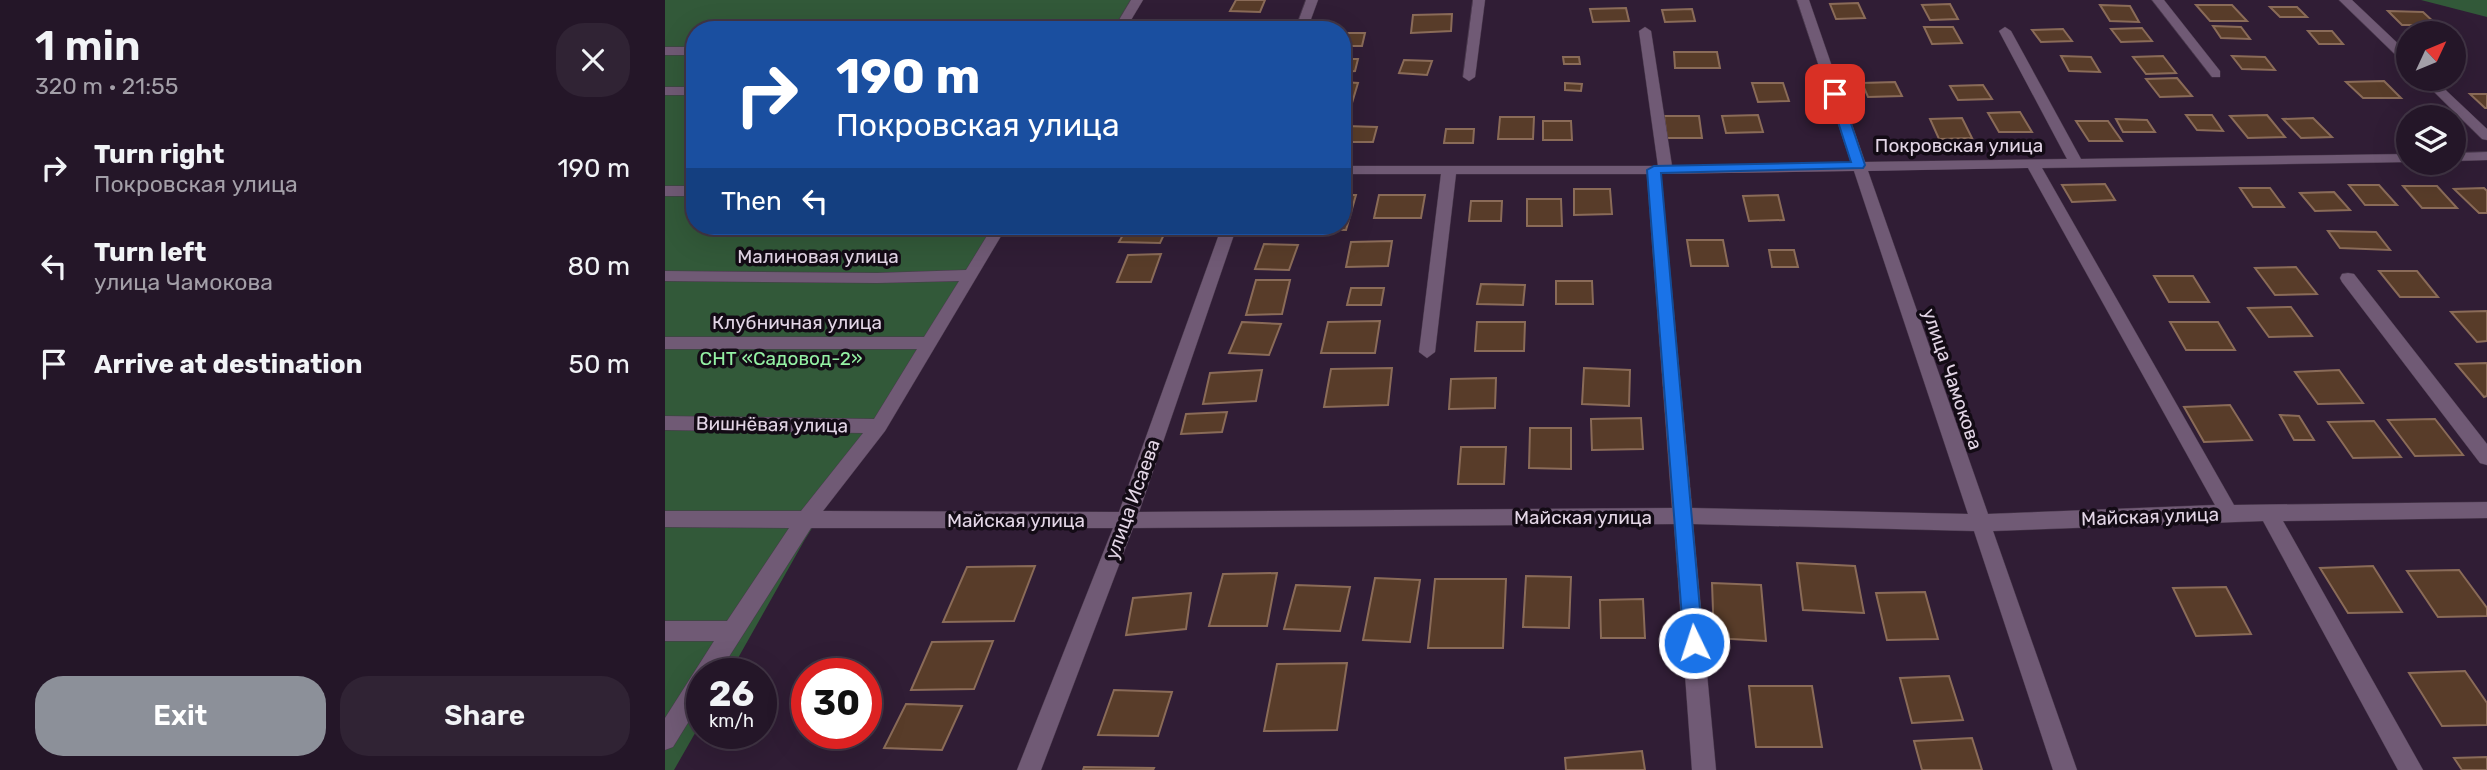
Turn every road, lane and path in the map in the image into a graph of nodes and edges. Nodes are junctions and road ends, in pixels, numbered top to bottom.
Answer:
1 (1137, 0) edge
2 (1313, 0) edge
3 (1479, 0) edge
4 (1803, 0) edge
5 (2158, 0) edge
6 (2345, 0) edge
7 (1124, 21) edge
8 (1305, 21) edge
9 (1645, 31) dead end
10 (2005, 31) dead end
11 (2396, 49) edge
12 (665, 51) edge
13 (686, 51) edge
14 (2216, 74) dead end
15 (1469, 76) dead end
16 (665, 91) edge
17 (686, 91) edge
18 (2440, 91) edge
19 (2487, 136) edge
20 (2487, 156) edge
21 (2466, 157) edge
22 (2396, 158) edge
23 (2033, 164) junction
24 (2077, 164) junction
25 (1859, 165) junction
26 (1351, 170) edge
27 (1449, 170) junction
28 (1660, 170) junction
29 (665, 191) edge
30 (686, 191) edge
31 (994, 235) edge
32 (1226, 235) edge
33 (970, 275) junction
34 (665, 276) edge
35 (2349, 278) dead end
36 (665, 343) edge
37 (929, 343) junction
38 (1427, 352) dead end
39 (665, 423) edge
40 (879, 426) junction
41 (2487, 458) edge
42 (2487, 510) edge
43 (2229, 513) junction
44 (2269, 513) junction
45 (1683, 516) junction
46 (665, 519) edge
47 (805, 520) junction
48 (1126, 520) junction
49 (1979, 523) junction
50 (665, 631) edge
51 (731, 631) junction
52 (715, 658) edge
53 (686, 705) edge
54 (665, 739) edge
55 (1029, 770) edge
56 (1704, 770) edge
57 (2065, 770) edge
58 (2411, 770) edge

1 - 7 street
2 - 8 street
3 - 15 street
4 - 25 street, улица Чамокова
5 - 14 street
6 - 11 street
9 - 28 street
10 - 24 street
12 - 13 street
16 - 17 street
18 - 19 street
20 - 21 street
22 - 24 street, Покровская улица
23 - 24 street, Покровская улица
23 - 25 street, Покровская улица
23 - 43 street
25 - 28 street, Покровская улица
25 - 49 street, улица Чамокова
26 - 27 street, Покровская улица
27 - 28 street, Покровская улица
27 - 38 street
28 - 45 street
29 - 30 street
31 - 33 street
32 - 48 street, улица Исаева
33 - 34 street, Малиновая улица
33 - 37 street
35 - 41 street
36 - 37 street, Клубничная улица
37 - 40 street
39 - 40 street, Вишнёвая улица
40 - 47 street
42 - 44 street, Майская улица
43 - 44 street, Майская улица
43 - 49 street, Майская улица
44 - 58 street
45 - 48 street, Майская улица
45 - 49 street, Майская улица
45 - 56 street
46 - 47 street, Майская улица
47 - 48 street, Майская улица
47 - 51 street
48 - 55 street, улица Исаева
49 - 57 street, улица Чамокова
50 - 51 street
51 - 52 street
53 - 54 street

